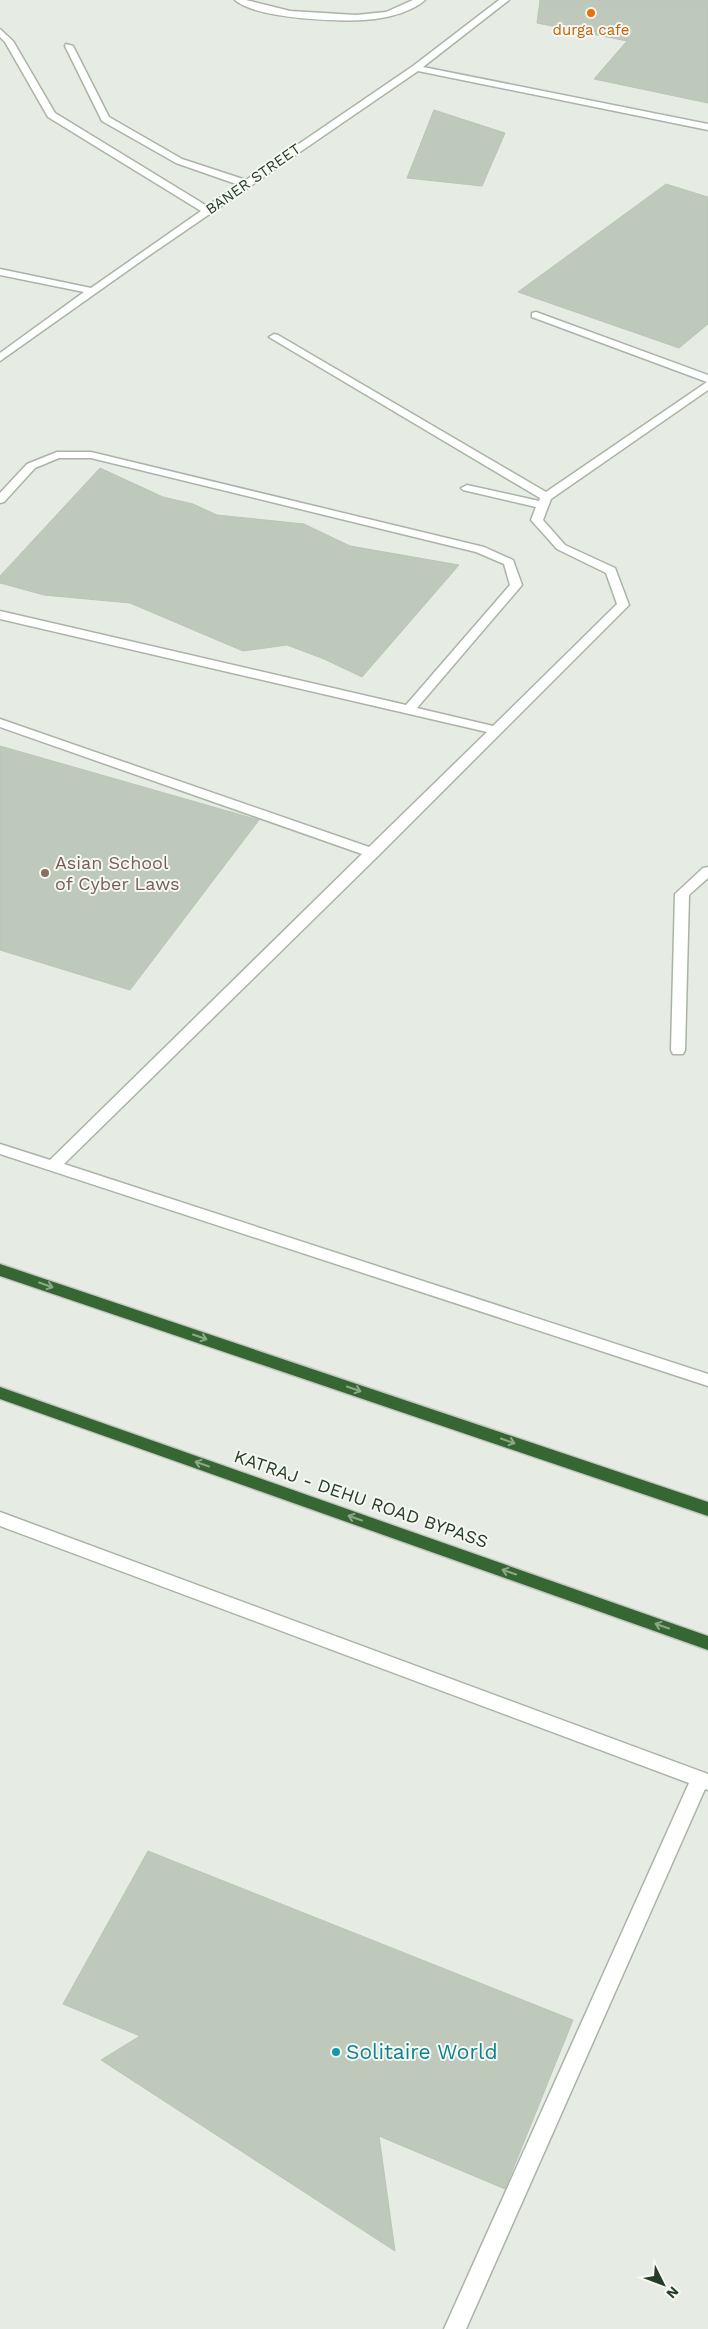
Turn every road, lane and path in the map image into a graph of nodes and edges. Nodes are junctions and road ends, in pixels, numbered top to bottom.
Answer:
1 (239, 0) edge
2 (420, 0) edge
3 (505, 0) edge
4 (0, 32) edge
5 (69, 46) dead end
6 (416, 68) junction
7 (708, 127) edge
8 (247, 184) junction
9 (208, 211) junction
10 (0, 272) edge
11 (93, 291) junction
12 (536, 315) dead end
13 (274, 337) dead end
14 (0, 358) edge
15 (708, 379) edge
16 (708, 385) edge
17 (467, 488) dead end
18 (0, 500) edge
19 (545, 501) junction
20 (0, 615) edge
21 (409, 709) junction
22 (0, 723) edge
23 (496, 730) junction
24 (373, 853) junction
25 (708, 871) edge
26 (678, 1050) dead end
27 (0, 1149) edge
28 (53, 1166) junction
29 (0, 1270) edge
30 (708, 1380) edge
31 (0, 1393) edge
32 (708, 1509) edge
33 (0, 1519) edge
34 (708, 1642) edge
35 (704, 1781) edge
36 (454, 2329) edge

1 - 2 street
3 - 6 street, BANER STREET
4 - 9 street
5 - 8 street
6 - 7 street
6 - 8 street, BANER STREET
8 - 9 street, BANER STREET
9 - 11 street, BANER STREET
10 - 11 street
11 - 14 street, BANER STREET
12 - 15 street
13 - 19 street
16 - 19 street
17 - 19 street
18 - 21 street
19 - 23 street
20 - 21 street
21 - 23 street
22 - 24 street
23 - 24 street
24 - 28 street
25 - 26 street
27 - 28 street
28 - 30 street
29 -> 32 highway
34 -> 31 highway, KATRAJ - DEHU ROAD BYPASS
33 - 35 street
35 - 36 street

